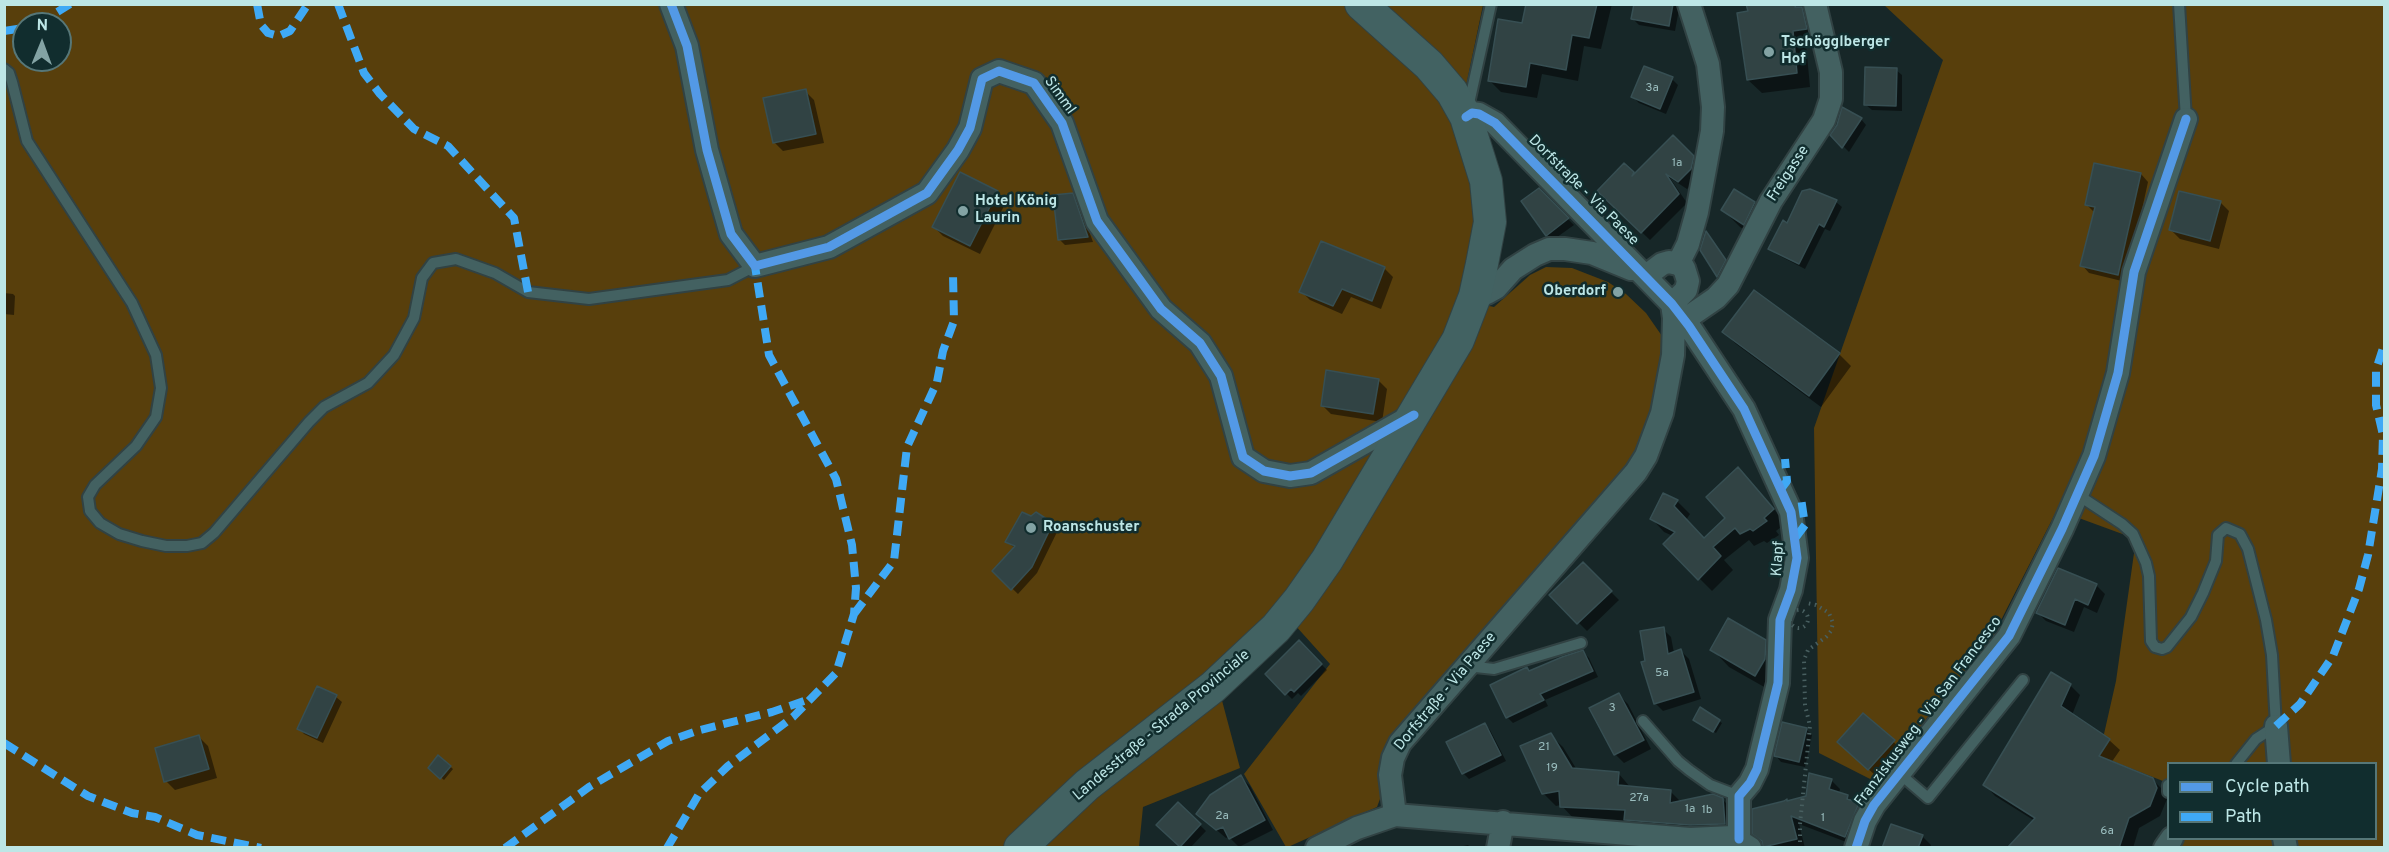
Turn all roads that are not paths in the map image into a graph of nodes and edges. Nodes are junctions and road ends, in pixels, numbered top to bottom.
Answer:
1 (671, 4) edge
2 (1361, 4) edge
3 (1491, 4) edge
4 (1689, 4) edge
5 (1815, 4) edge
6 (2179, 4) edge
7 (4, 69) edge
8 (1466, 117) junction
9 (2186, 119) joint
10 (1678, 264) junction
11 (756, 266) junction
12 (1646, 276) junction
13 (1475, 296) junction
14 (1678, 312) junction
15 (1414, 414) junction
16 (2078, 495) junction
17 (1581, 643) dead end
18 (1466, 666) junction
19 (2023, 681) dead end
20 (1643, 721) dead end
21 (2276, 726) junction
22 (2238, 762) edge
23 (2279, 762) edge
24 (1900, 774) junction
25 (1739, 796) junction
26 (1395, 815) junction
27 (1503, 822) junction
28 (1342, 841) edge
29 (1745, 843) edge
30 (1020, 848) edge
31 (1317, 848) edge
32 (1498, 848) edge
33 (1856, 848) edge

1 - 11 street
2 - 8 main road, Landesstraße - Strada Provinciale
3 - 8 lane
4 - 10 street
5 - 14 street, Freigasse
6 - 9 lane, Franziskusweg - Via San Francesco
7 - 11 lane
8 - 12 street, Dorfstraße - Via Paese
8 - 13 main road, Landesstraße - Strada Provinciale
9 - 16 street, Franziskusweg - Via San Francesco
10 - 12 street
10 - 14 street
11 - 15 street, Simml
12 - 13 street, Dorfstraße - Via Paese
12 - 14 street, Dorfstraße - Via Paese
13 - 15 main road, Landesstraße - Strada Provinciale
14 - 18 street, Dorfstraße - Via Paese
14 - 25 street, Klapf
15 - 30 main road, Landesstraße - Strada Provinciale
16 - 21 lane
16 - 24 street, Franziskusweg - Via San Francesco
17 - 18 lane
18 - 26 street, Dorfstraße - Via Paese
19 - 24 lane
20 - 25 lane
21 - 22 lane
21 - 23 street
24 - 33 street, Franziskusweg - Via San Francesco
25 - 29 street
26 - 27 street
26 - 28 street
27 - 29 street
27 - 32 street
28 - 31 street

